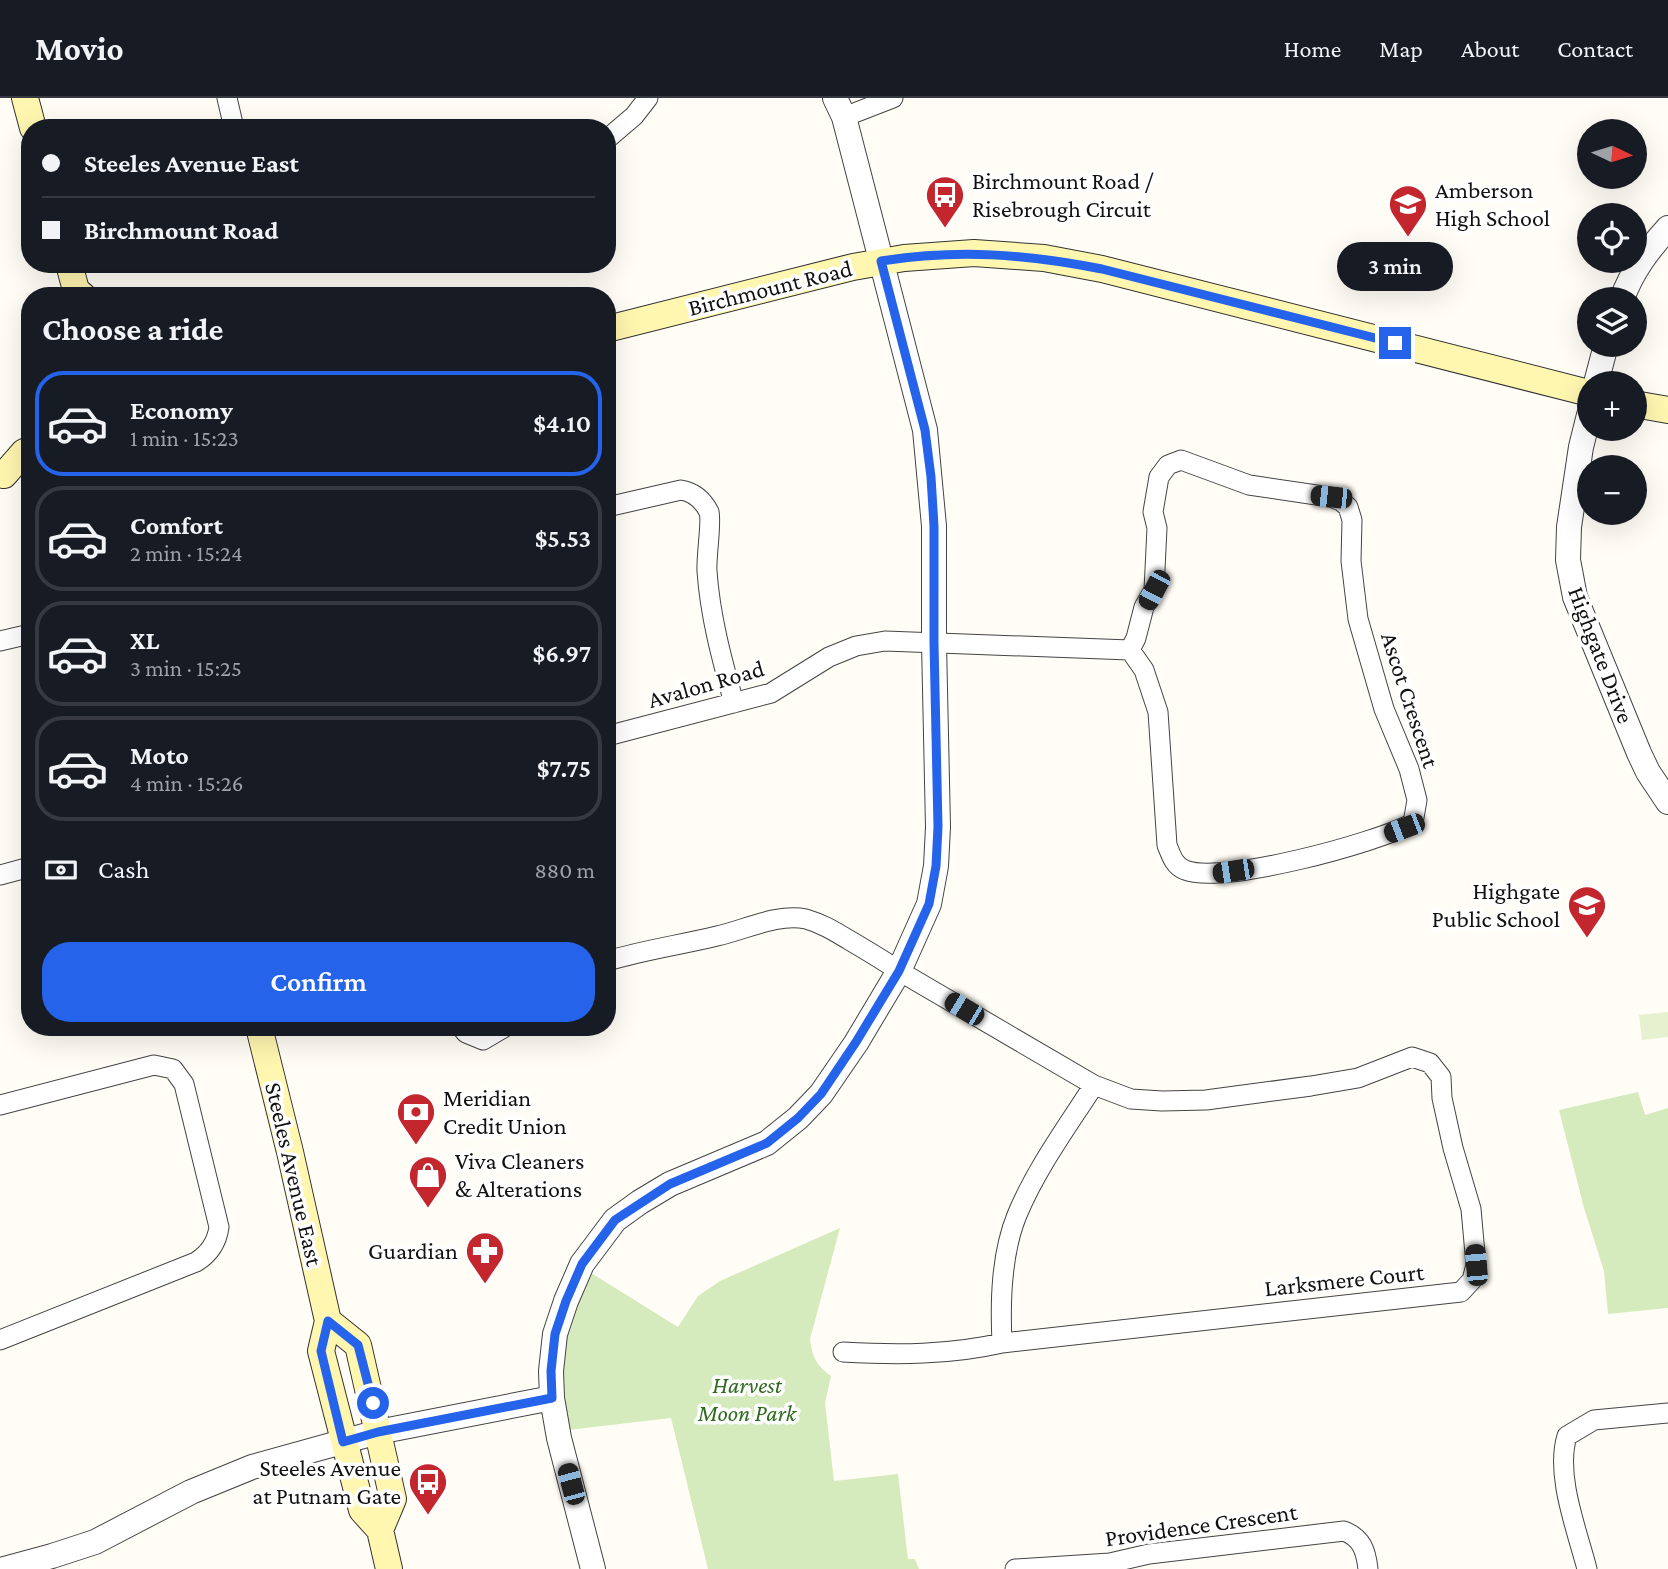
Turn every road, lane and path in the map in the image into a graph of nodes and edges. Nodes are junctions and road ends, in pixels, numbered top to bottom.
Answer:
1 (25, 98) edge
2 (227, 98) edge
3 (648, 98) edge
4 (893, 98) edge
5 (840, 107) edge
6 (31, 119) edge
7 (232, 119) edge
8 (616, 132) edge
9 (1668, 228) edge
10 (881, 261) junction
11 (1626, 287) edge
12 (616, 327) edge
13 (1577, 390) edge
14 (1647, 406) edge
15 (1668, 410) edge
16 (1582, 441) edge
17 (21, 455) edge
18 (2, 476) edge
19 (21, 481) edge
20 (616, 505) edge
21 (21, 636) edge
22 (0, 641) edge
23 (934, 643) junction
24 (1130, 650) junction
25 (734, 703) junction
26 (616, 734) edge
27 (1668, 802) edge
28 (21, 869) edge
29 (0, 875) edge
30 (616, 959) edge
31 (899, 971) junction
32 (260, 1036) edge
33 (473, 1036) edge
34 (490, 1036) edge
35 (1094, 1085) junction
36 (0, 1105) edge
37 (328, 1321) junction
38 (0, 1340) edge
39 (1002, 1342) junction
40 (843, 1352) dead end
41 (552, 1398) junction
42 (1668, 1413) edge
43 (378, 1432) junction
44 (343, 1442) junction
45 (380, 1531) junction
46 (4, 1569) edge
47 (389, 1569) edge
48 (593, 1569) edge
49 (1015, 1569) edge
50 (1368, 1569) edge
51 (1587, 1569) edge

1 - 6 main road
2 - 7 street
3 - 8 street
4 - 5 street
5 - 10 street
9 - 11 street
10 - 12 main road, Birchmount Road
10 - 13 main road, Birchmount Road
10 - 23 street
14 - 15 main road
16 - 27 street, Highgate Drive
17 - 18 main road
18 - 19 main road
20 - 25 street
21 - 22 street
23 - 24 street
23 - 25 street, Avalon Road
23 - 31 street
24 - 24 street, Ascot Crescent
25 - 26 street, Avalon Road
28 - 29 street
30 - 31 street, Larksmere Court
31 - 35 street, Larksmere Court
31 - 41 street
32 - 37 main road, Steeles Avenue East
33 - 34 street
35 - 39 street
35 - 39 street, Larksmere Court
36 - 38 street
37 - 43 main road
37 - 44 main road, Steeles Avenue East
39 - 40 street, Larksmere Court
41 - 43 street
41 - 48 street
42 - 51 street
43 - 44 street
43 - 45 main road
44 - 45 main road, Steeles Avenue East
44 - 46 street
45 - 47 main road, Steeles Avenue East
49 - 50 street, Providence Crescent

